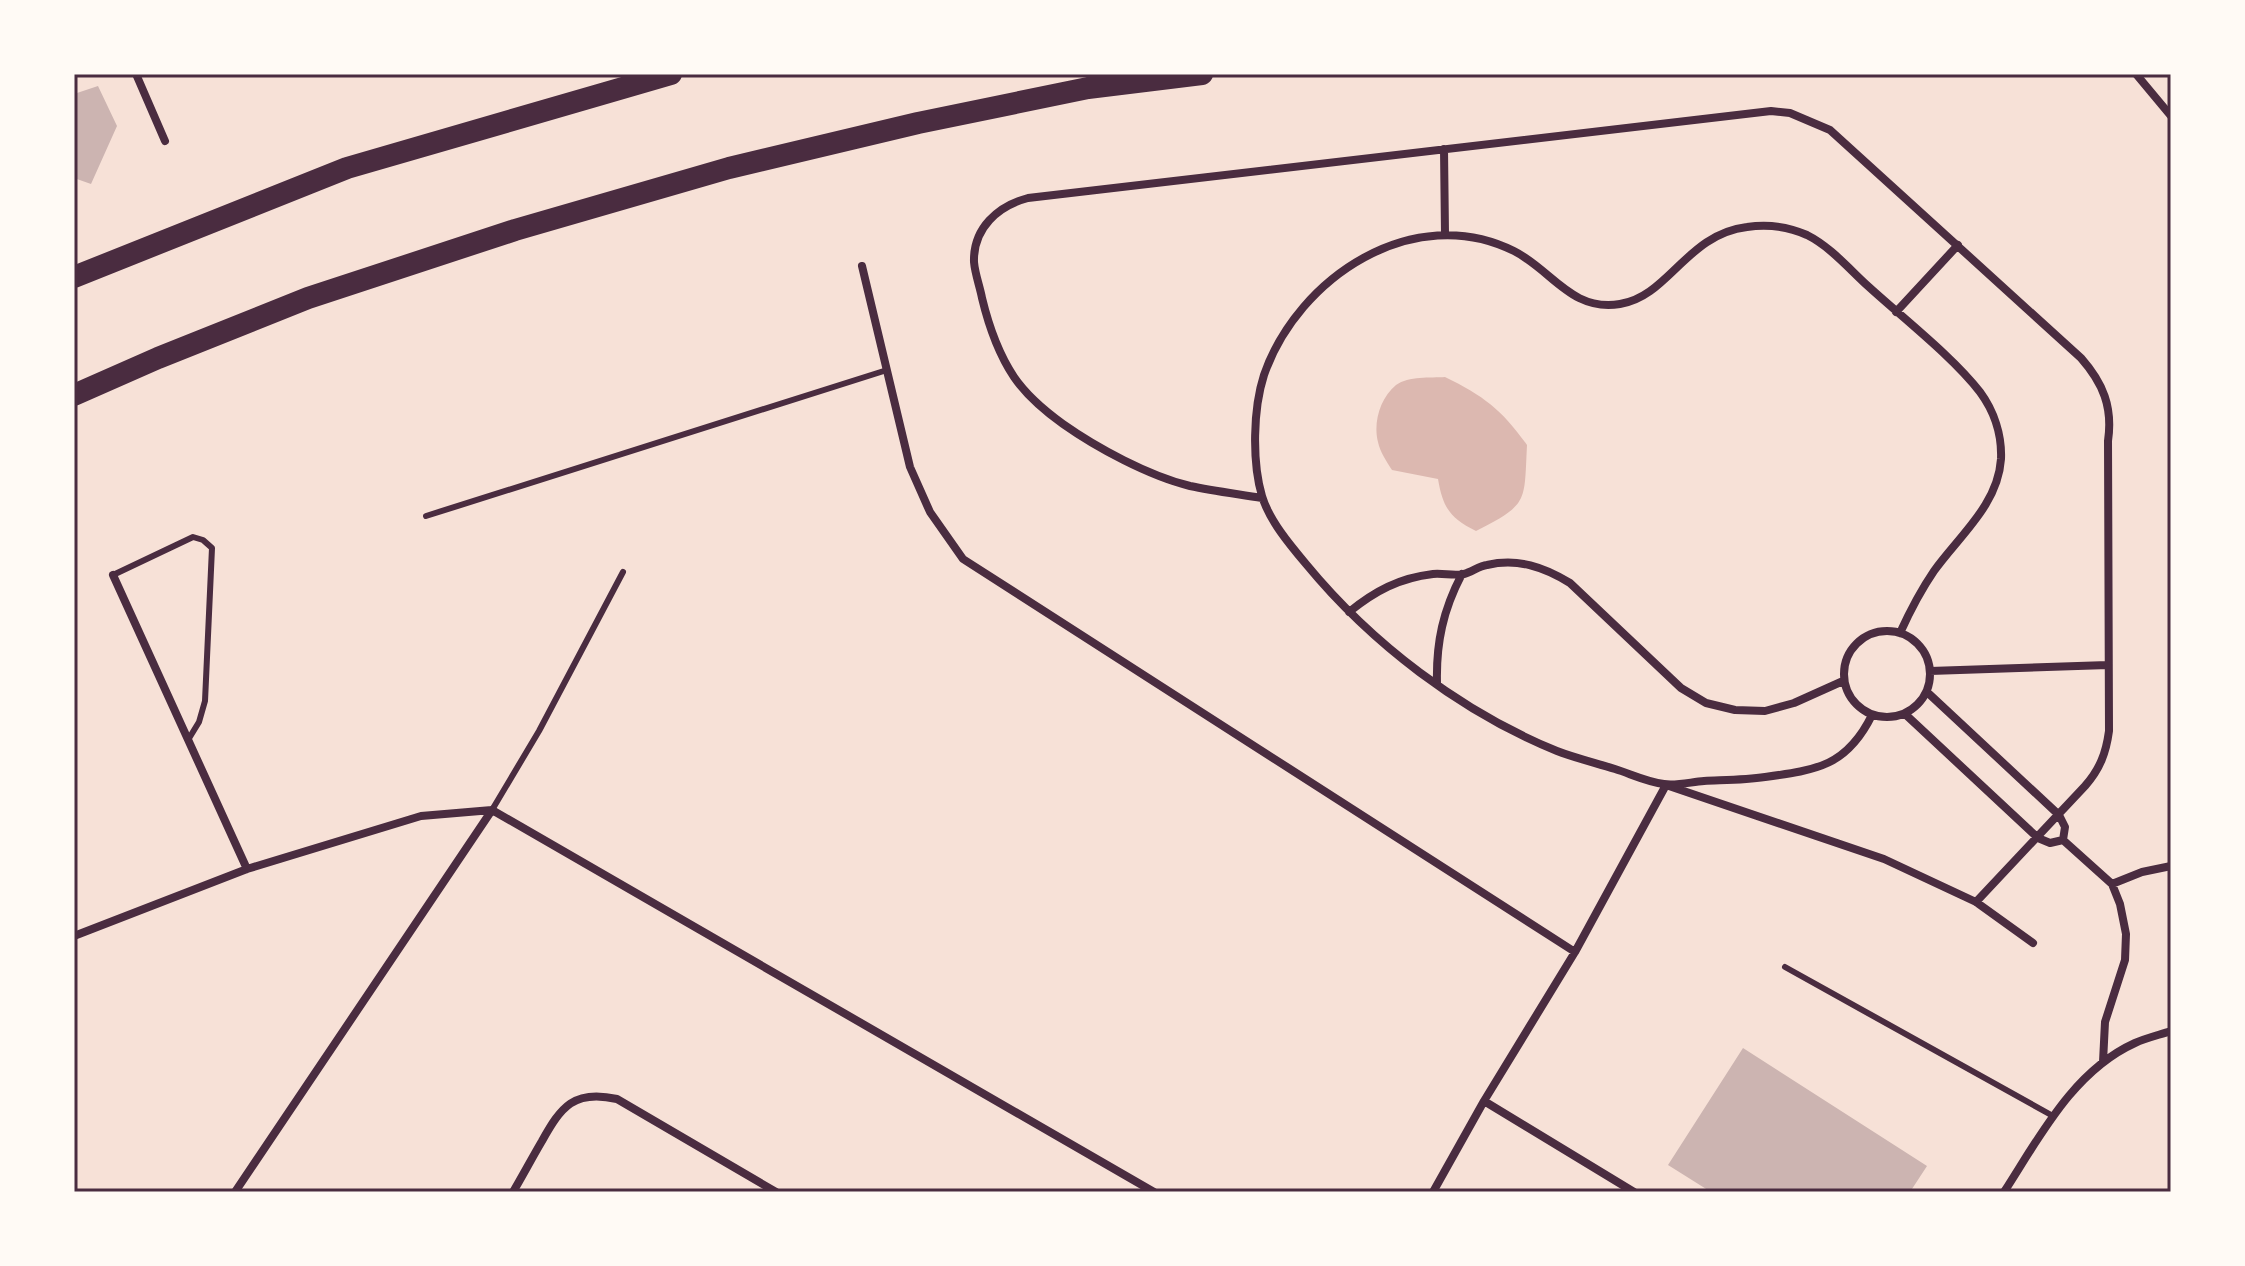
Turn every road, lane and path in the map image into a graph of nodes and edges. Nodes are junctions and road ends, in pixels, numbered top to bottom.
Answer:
1 (136, 74) edge
2 (671, 74) edge
3 (1202, 74) edge
4 (2136, 74) edge
5 (2171, 116) edge
6 (165, 141) dead end
7 (1444, 149) junction
8 (1445, 234) junction
9 (1958, 245) junction
10 (862, 266) dead end
11 (74, 277) edge
12 (1896, 312) junction
13 (887, 370) junction
14 (74, 395) edge
15 (1262, 498) junction
16 (426, 516) dead end
17 (623, 572) dead end
18 (1462, 574) junction
19 (113, 575) joint
20 (1349, 612) junction
21 (1900, 633) junction
22 (2108, 665) junction
23 (1930, 671) junction
24 (1843, 681) junction
25 (1437, 683) junction
26 (1927, 692) junction
27 (1905, 714) junction
28 (1872, 715) junction
29 (188, 740) junction
30 (1666, 785) junction
31 (492, 810) junction
32 (2059, 815) junction
33 (2038, 838) junction
34 (2063, 840) junction
35 (2171, 866) edge
36 (247, 869) junction
37 (2112, 884) junction
38 (1976, 902) junction
39 (74, 936) edge
40 (2033, 943) dead end
41 (1575, 952) junction
42 (1785, 967) dead end
43 (2171, 1031) edge
44 (2103, 1062) junction
45 (1484, 1101) junction
46 (2053, 1116) junction
47 (235, 1192) edge
48 (513, 1192) edge
49 (776, 1192) edge
50 (1154, 1192) edge
51 (1433, 1192) edge
52 (1634, 1192) edge
53 (2004, 1192) edge

1 - 6 street
2 - 11 highway
3 - 14 highway
4 - 5 street
7 - 8 street
7 - 9 street
7 - 15 street
8 - 12 street
8 - 15 street
9 - 12 street
9 - 22 street
10 - 13 street
12 - 21 street
13 - 16 lane
13 - 41 street
15 - 20 street
17 - 31 lane
18 - 20 street
18 - 24 street
18 - 25 street
19 - 29 street
19 - 29 lane
20 - 25 street
21 - 23 street
21 - 24 street
22 - 23 street
22 - 32 street
23 - 26 street
24 - 28 street
25 - 30 street
26 - 27 street
26 - 32 street
27 - 28 street
27 - 33 street
28 - 30 street
29 - 36 street
30 - 38 street
30 - 41 street
31 - 36 street
31 - 47 street
31 - 50 street
32 - 33 street
32 - 34 street
33 - 34 street
33 - 38 street
34 - 37 street
35 - 37 street
36 - 39 street
37 - 44 street
38 - 40 street
41 - 45 street
42 - 46 lane
43 - 44 street
44 - 46 street
45 - 51 street
45 - 52 street
46 - 53 street
48 - 49 street

